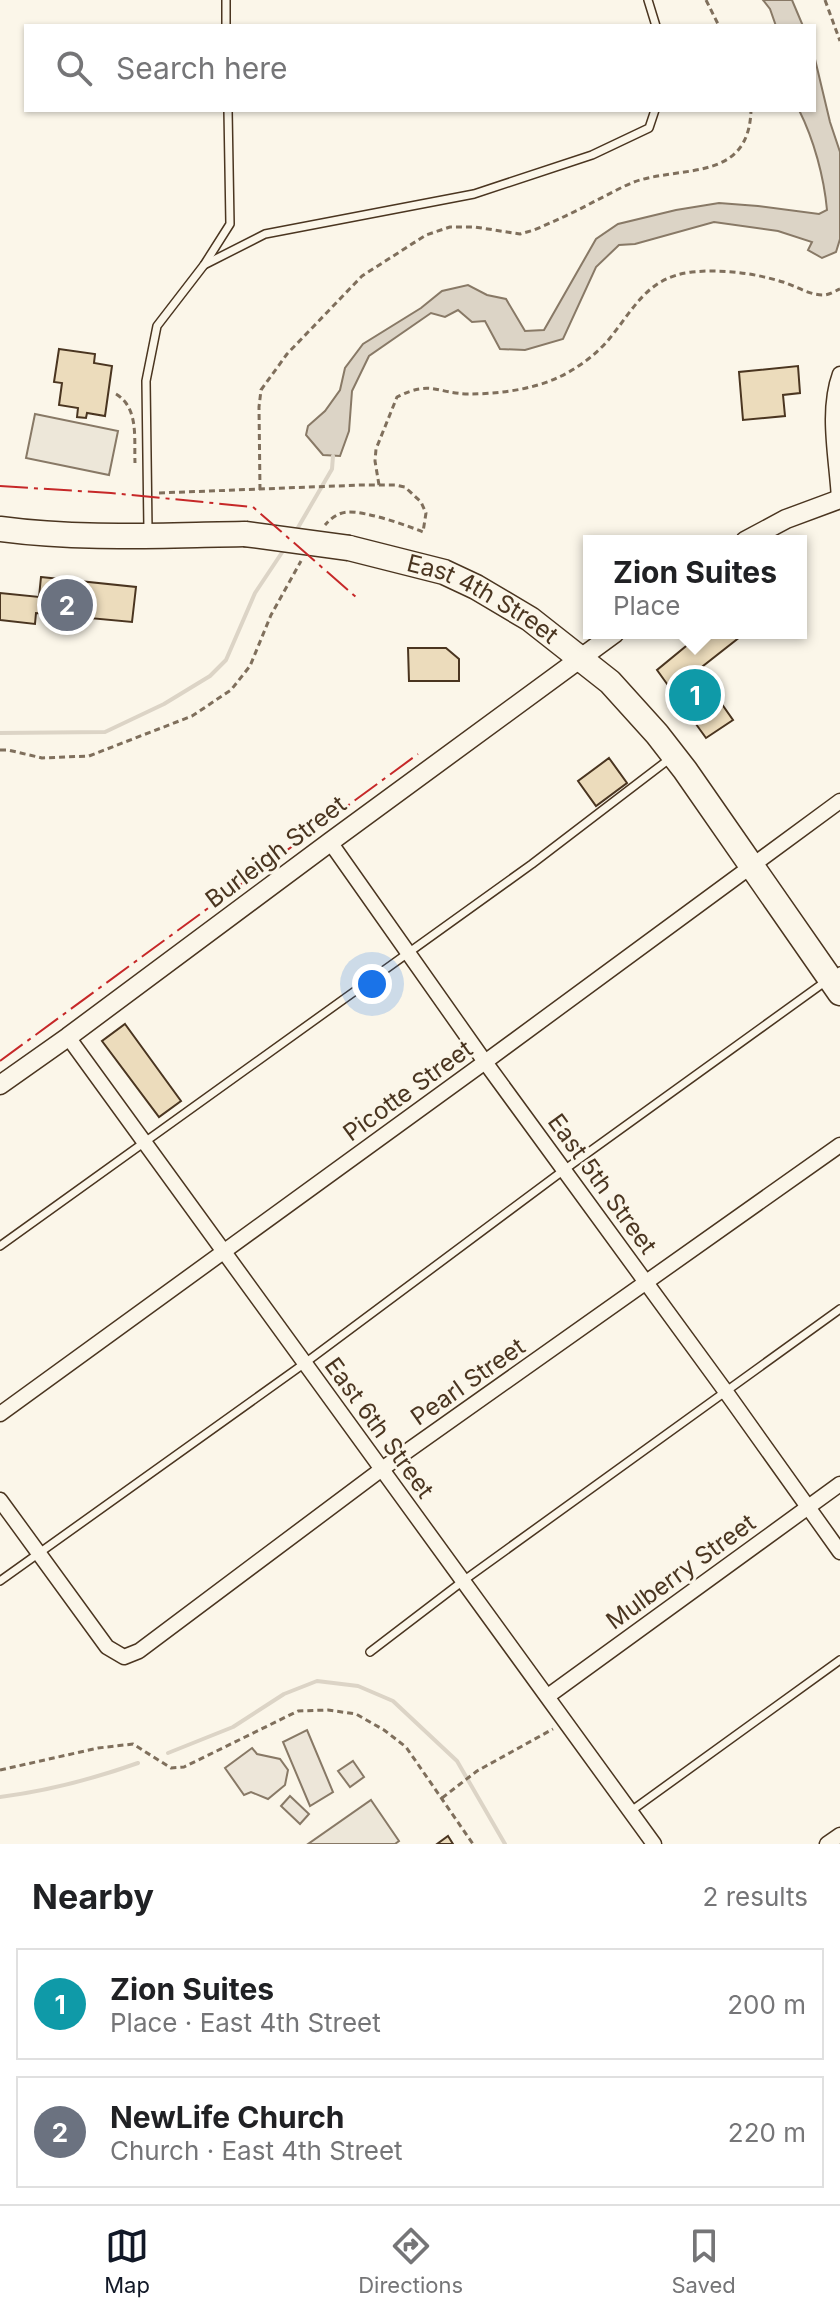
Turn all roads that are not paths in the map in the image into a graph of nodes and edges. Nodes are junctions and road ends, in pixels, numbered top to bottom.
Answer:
1 (226, 0) edge
2 (648, 0) edge
3 (226, 24) edge
4 (655, 24) edge
5 (228, 112) edge
6 (654, 112) edge
7 (204, 265) junction
8 (840, 374) edge
9 (840, 499) edge
10 (0, 529) edge
11 (756, 535) edge
12 (148, 536) junction
13 (606, 639) edge
14 (580, 657) junction
15 (674, 756) junction
16 (840, 801) edge
17 (330, 842) junction
18 (750, 866) junction
19 (408, 953) junction
20 (837, 981) edge
21 (68, 1037) junction
22 (485, 1062) junction
23 (0, 1085) edge
24 (145, 1143) junction
25 (840, 1145) edge
26 (564, 1170) junction
27 (0, 1246) edge
28 (223, 1252) junction
29 (646, 1282) junction
30 (840, 1309) edge
31 (305, 1363) junction
32 (726, 1392) junction
33 (0, 1414) edge
34 (382, 1469) junction
35 (840, 1484) edge
36 (0, 1500) edge
37 (808, 1507) junction
38 (840, 1552) edge
39 (39, 1555) junction
40 (0, 1581) edge
41 (463, 1581) junction
42 (370, 1652) dead end
43 (840, 1660) edge
44 (548, 1696) junction
45 (630, 1812) junction
46 (840, 1835) edge
47 (654, 1844) edge
48 (827, 1844) edge

1 - 3 lane
2 - 4 lane
5 - 7 lane
6 - 7 lane
7 - 12 lane
8 - 9 street
9 - 11 street
10 - 12 highway, East 4th Street
12 - 14 highway, East 4th Street, bridge
13 - 14 street, Burleigh Street
14 - 15 highway, East 4th Street
14 - 17 street, Burleigh Street
15 - 18 highway, East 4th Street
15 - 19 lane
16 - 18 street, Picotte Street
17 - 19 street, East 5th Street
17 - 21 street, Burleigh Street
18 - 20 highway, East 4th Street
18 - 22 street, Picotte Street
19 - 22 street, East 5th Street
19 - 24 lane
20 - 26 lane
21 - 23 street, Burleigh Street
21 - 24 street, East 6th Street
22 - 26 street, East 5th Street
22 - 28 street, Picotte Street
24 - 27 lane
24 - 28 street, East 6th Street
25 - 29 street, Pearl Street
26 - 29 street, East 5th Street
26 - 31 lane
28 - 31 street, East 6th Street
28 - 33 street, Picotte Street
29 - 32 street, East 5th Street
29 - 34 street, Pearl Street
30 - 32 lane
31 - 34 street, East 6th Street
31 - 39 lane
32 - 37 street, East 5th Street
32 - 41 lane
34 - 39 street, Pearl Street
34 - 41 street, East 6th Street
35 - 37 street, Mulberry Street
36 - 39 street
37 - 38 street, East 5th Street
37 - 44 street, Mulberry Street
39 - 40 lane
41 - 42 lane
41 - 44 street, East 6th Street
43 - 45 lane
44 - 45 street, East 6th Street
45 - 47 street, East 6th Street
46 - 48 street

